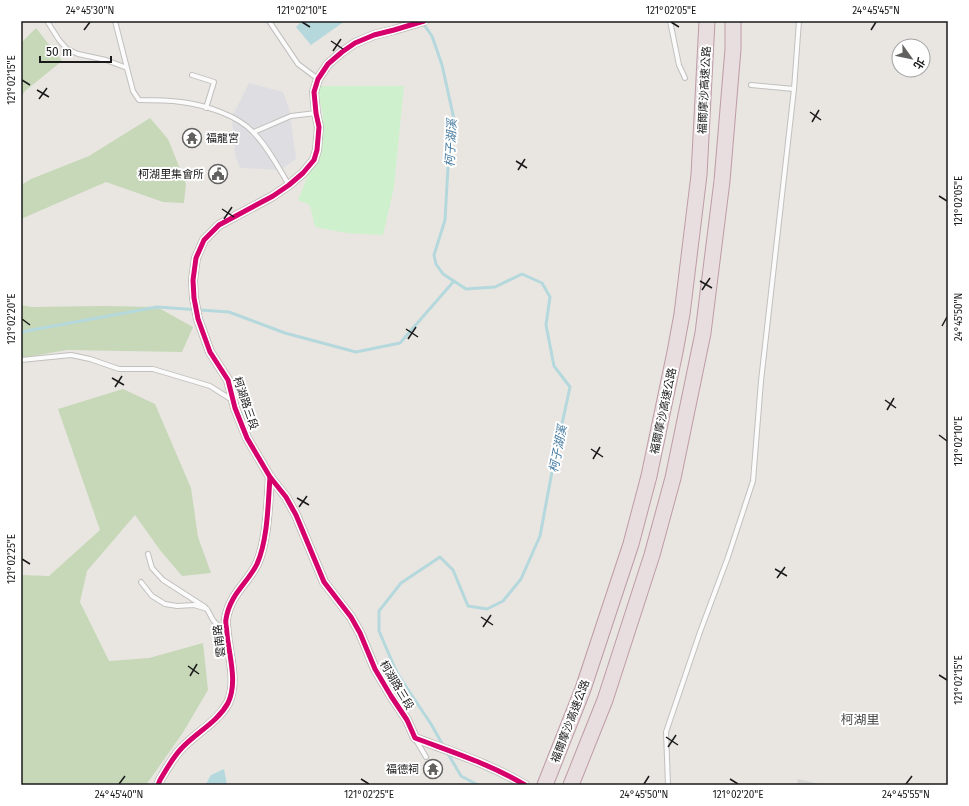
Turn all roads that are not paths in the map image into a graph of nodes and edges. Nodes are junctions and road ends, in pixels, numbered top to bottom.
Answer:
1 (47, 21) edge
2 (115, 21) edge
3 (270, 21) edge
4 (424, 21) edge
5 (670, 21) edge
6 (707, 21) edge
7 (733, 21) edge
8 (799, 21) edge
9 (127, 68) junction
10 (192, 75) dead end
11 (685, 78) dead end
12 (318, 79) junction
13 (751, 85) dead end
14 (794, 89) junction
15 (206, 108) junction
16 (316, 114) junction
17 (254, 132) junction
18 (289, 185) junction
19 (21, 360) edge
20 (232, 400) junction
21 (270, 477) junction
22 (148, 554) dead end
23 (140, 582) dead end
24 (207, 609) junction
25 (228, 638) junction
26 (415, 738) junction
27 (426, 757) dead end
28 (158, 785) edge
29 (525, 785) edge
30 (544, 785) edge
31 (571, 785) edge
32 (668, 785) edge

1 - 9 lane
2 - 9 lane
3 - 12 lane
4 - 12 street, 柯湖路三段
5 - 11 lane
6 - 30 highway, 福爾摩沙高速公路
7 - 31 highway, 福爾摩沙高速公路
8 - 14 lane
9 - 15 lane
10 - 15 lane
12 - 16 street, 柯湖路三段
13 - 14 lane
14 - 32 lane
15 - 17 lane
16 - 17 lane
16 - 18 street, 柯湖路三段
17 - 18 lane
18 - 20 street, 柯湖路三段
19 - 20 lane
20 - 21 street, 柯湖路三段
21 - 25 street, 雲南路
21 - 26 street, 柯湖路三段
22 - 24 lane
23 - 24 lane
24 - 25 lane
25 - 28 street, 雲南路
26 - 27 lane
26 - 29 street

